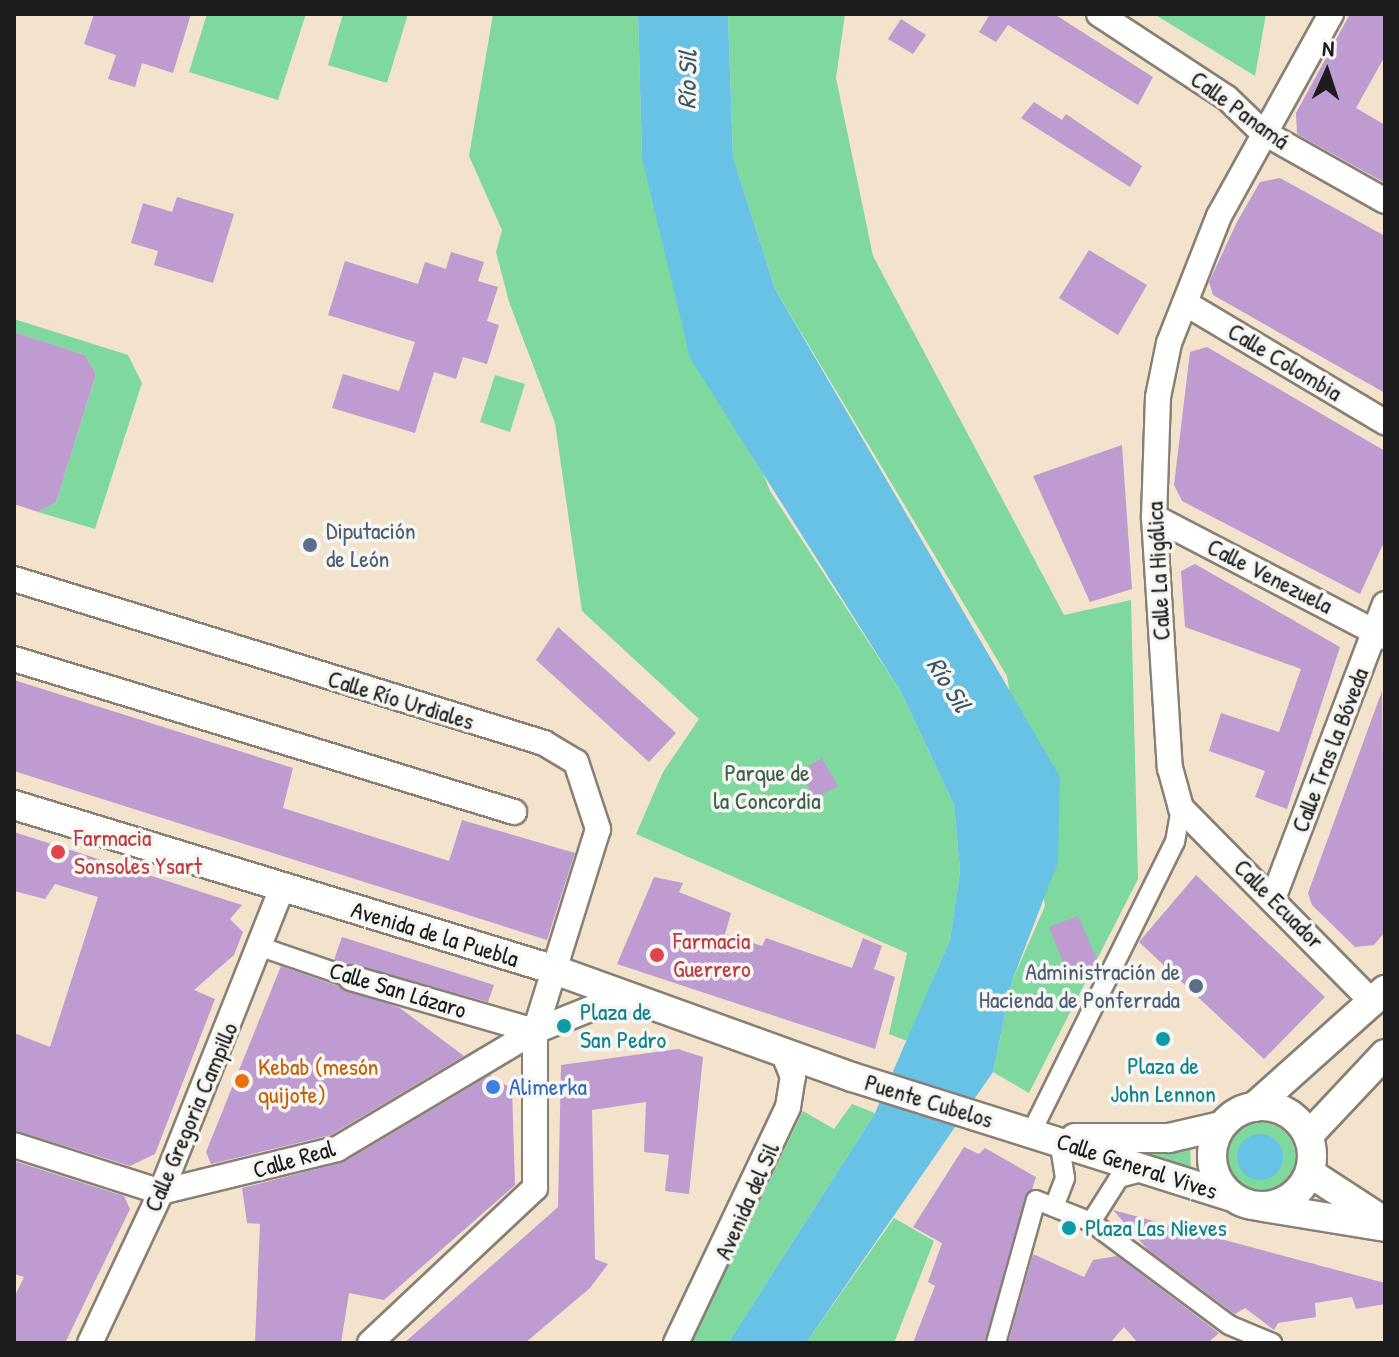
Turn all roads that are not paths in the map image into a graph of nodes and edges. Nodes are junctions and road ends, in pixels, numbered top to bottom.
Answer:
1 (1099, 14) edge
2 (1331, 14) edge
3 (1261, 131) junction
4 (1385, 201) edge
5 (1185, 303) junction
6 (1385, 422) edge
7 (1154, 517) junction
8 (14, 579) edge
9 (1385, 604) edge
10 (1380, 634) edge
11 (14, 659) edge
12 (14, 805) edge
13 (1181, 808) junction
14 (514, 812) dead end
15 (283, 886) junction
16 (1274, 896) junction
17 (261, 947) junction
18 (552, 969) junction
19 (351, 978) joint
20 (625, 995) junction
21 (1379, 996) edge
22 (535, 1031) junction
23 (783, 1052) junction
24 (1385, 1054) edge
25 (852, 1077) joint
26 (1254, 1107) junction
27 (1221, 1126) junction
28 (1036, 1134) junction
29 (1308, 1136) junction
30 (14, 1145) edge
31 (1148, 1171) junction
32 (1310, 1173) junction
33 (161, 1192) junction
34 (1230, 1196) junction
35 (1045, 1204) junction
36 (1258, 1207) junction
37 (1385, 1220) edge
38 (1091, 1222) junction
39 (1385, 1227) edge
40 (1262, 1341) edge
41 (90, 1343) edge
42 (370, 1343) edge
43 (676, 1343) edge
44 (996, 1343) edge

1 - 3 street, Calle Panamá
2 - 3 street, Calle La Higálica
3 - 4 street, Calle Panamá
3 - 5 street, Calle La Higálica
5 - 6 street, Calle Colombia
5 - 7 street, Calle La Higálica
7 - 10 street, Calle Venezuela
7 - 13 street, Calle La Higálica
8 - 18 street, Calle Río Urdiales
9 - 10 street, Calle Tras la Bóveda
10 - 16 street, Calle Tras la Bóveda
11 - 14 street
12 - 15 street, Avenida de la Puebla
13 - 16 street, Calle Ecuador
13 - 28 street, Calle La Higálica
15 - 17 street, Calle Gregoria Campillo
15 - 18 street, Avenida de la Puebla
16 - 21 street, Calle Ecuador
17 - 19 street, Calle San Lázaro
17 - 33 street, Calle Gregoria Campillo
18 - 20 street, Avenida de la Puebla
18 - 22 street
19 - 22 street, Calle San Lázaro
20 - 22 street
20 - 23 street, Avenida de la Puebla
21 - 26 street
22 - 33 street, Calle Real
22 - 42 street
23 - 25 street, Avenida de la Puebla
23 - 43 street, Avenida del Sil
24 - 29 street
25 - 28 street, Puente Cubelos
26 - 27 street
26 - 29 street
27 - 28 street, Calle General Vives
27 - 34 street
28 - 31 street, Calle General Vives
28 - 35 street
29 - 32 street
30 - 33 street
31 - 34 street, Calle General Vives
31 - 38 street
32 - 36 street
32 - 37 street
33 - 41 street, Calle Gregoria Campillo
34 - 36 street
35 - 38 street
35 - 44 street
36 - 39 street
38 - 40 street

